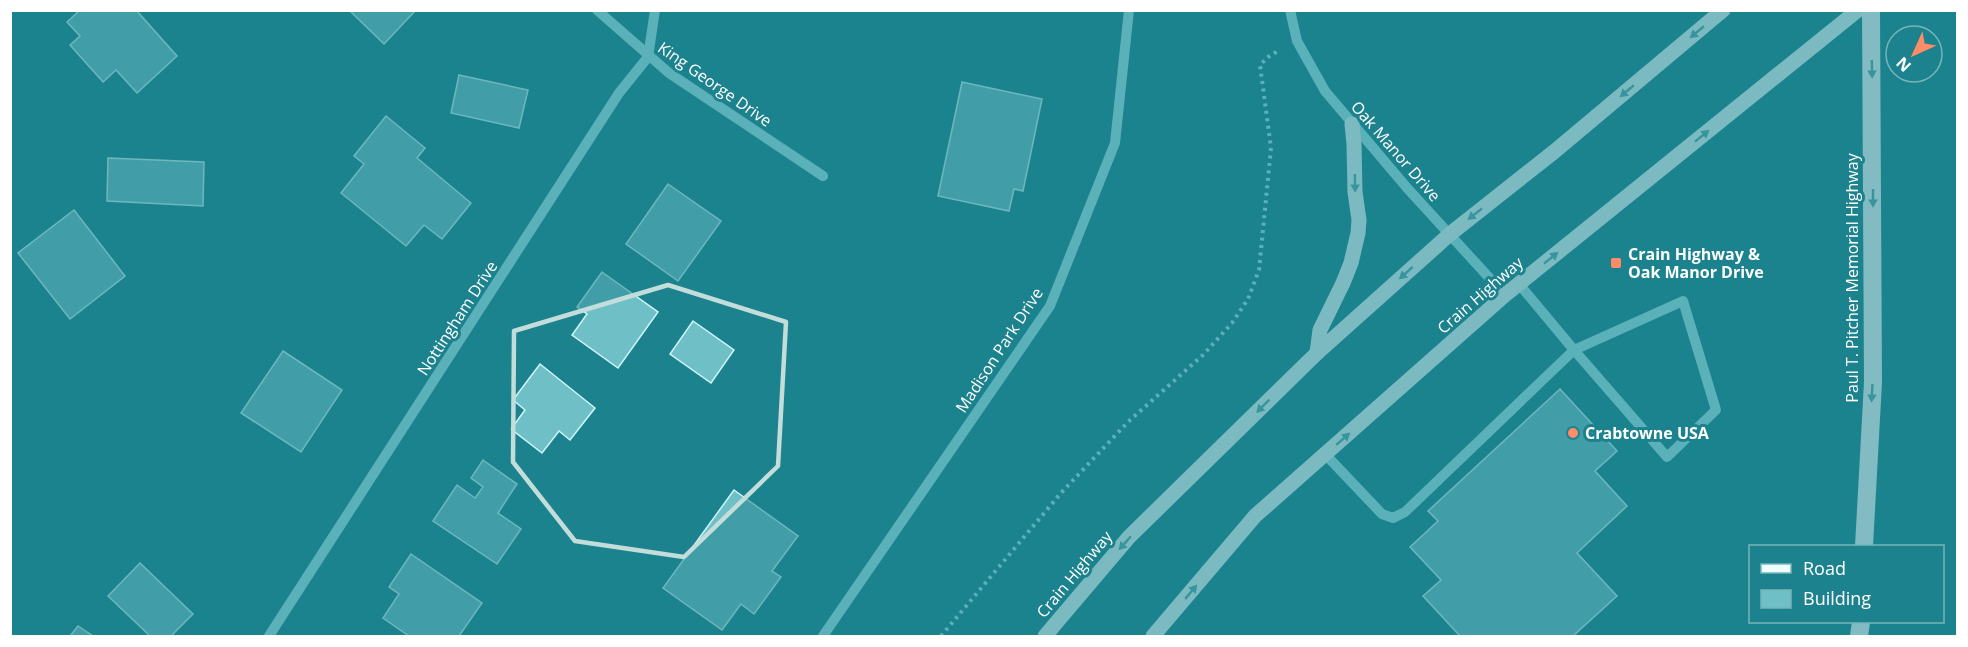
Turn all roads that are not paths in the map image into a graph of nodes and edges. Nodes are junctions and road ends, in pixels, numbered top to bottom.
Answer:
1 (597, 10) edge
2 (655, 10) edge
3 (1129, 10) edge
4 (1290, 10) edge
5 (1723, 10) edge
6 (1858, 10) edge
7 (1871, 10) edge
8 (648, 57) junction
9 (1352, 124) junction
10 (823, 176) dead end
11 (1450, 234) junction
12 (1519, 284) junction
13 (1505, 295) junction
14 (1574, 350) junction
15 (1317, 353) junction
16 (1325, 454) junction
17 (1864, 545) edge
18 (269, 636) edge
19 (823, 636) edge
20 (1045, 636) edge
21 (1153, 636) edge

1 - 8 street, King George Drive
2 - 8 street
3 - 19 street, Madison Park Drive
4 - 9 street, Oak Manor Drive
5 -> 11 main road, Crain Highway
12 -> 6 main road, Crain Highway
7 -> 17 highway, Paul T. Pitcher Memorial Highway
8 - 10 street, King George Drive
8 - 18 street, Nottingham Drive
9 - 11 street, Oak Manor Drive
9 -> 15 main road
11 - 13 street, Oak Manor Drive
11 -> 15 main road, Crain Highway
12 - 13 main road, Crain Highway
12 - 14 street
16 -> 13 main road, Crain Highway
14 - 14 street
14 - 16 street
15 -> 20 main road, Crain Highway
21 -> 16 main road, Crain Highway

